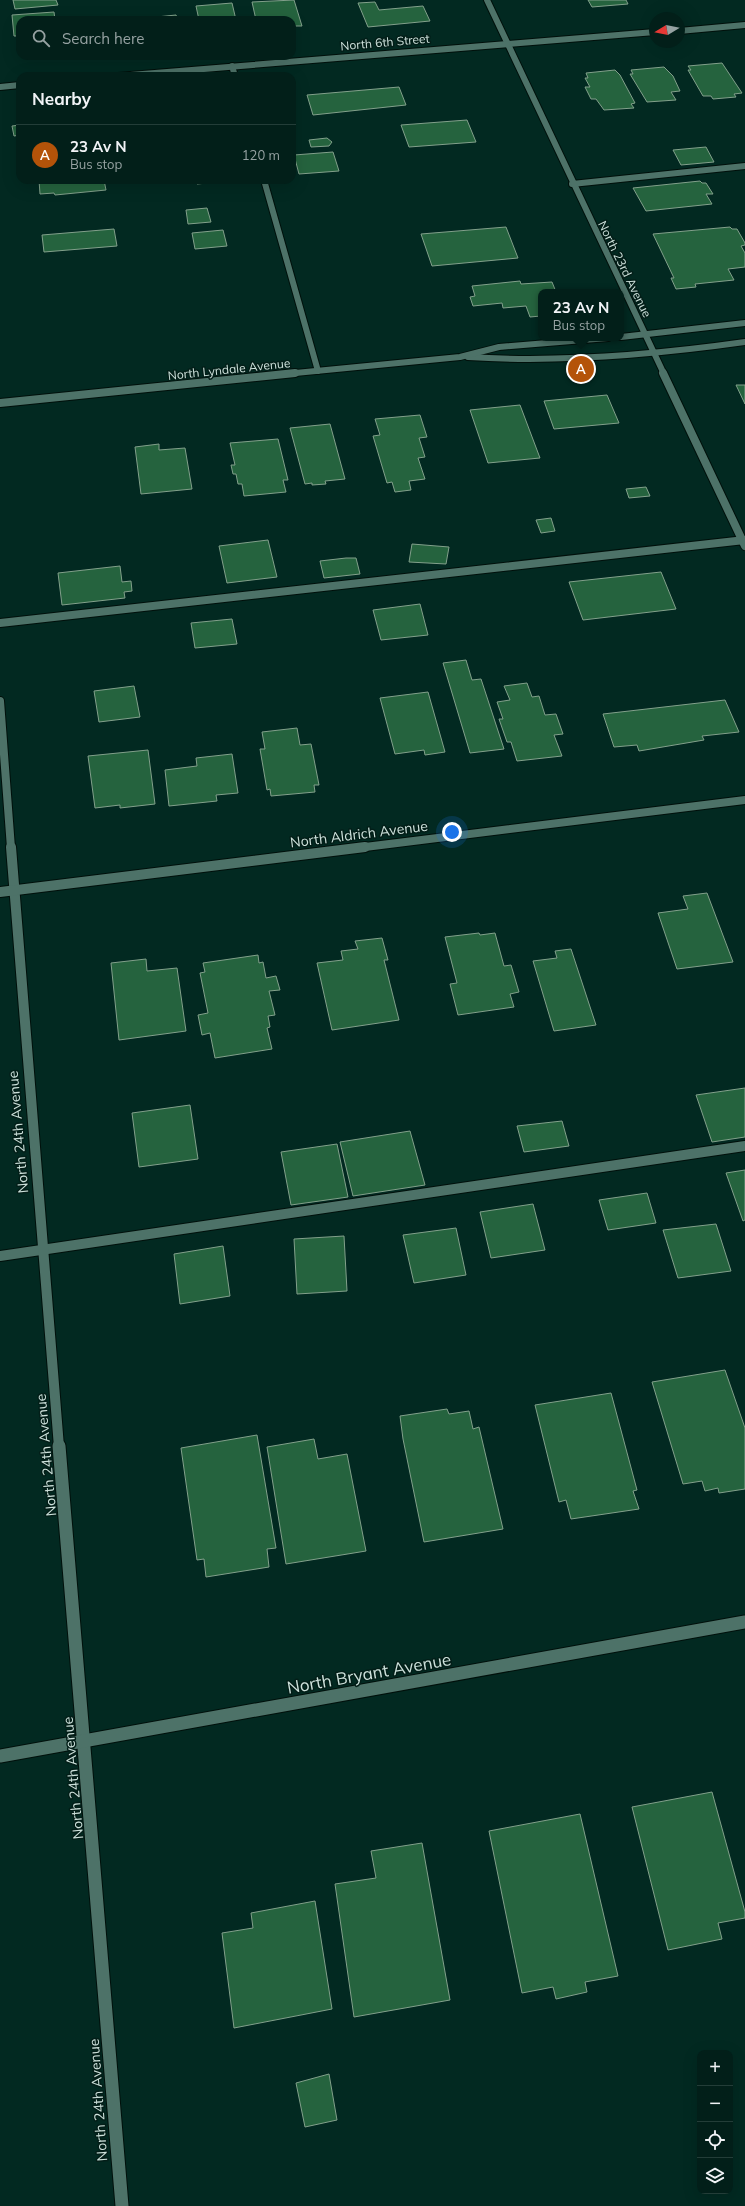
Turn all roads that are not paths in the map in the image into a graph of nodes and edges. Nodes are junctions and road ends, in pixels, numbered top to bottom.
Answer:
1 (487, 0) edge
2 (745, 26) edge
3 (685, 30) edge
4 (649, 32) edge
5 (507, 44) junction
6 (232, 66) junction
7 (164, 72) edge
8 (234, 72) edge
9 (16, 85) edge
10 (0, 87) edge
11 (745, 166) edge
12 (265, 184) edge
13 (572, 184) junction
14 (622, 289) edge
15 (624, 292) edge
16 (745, 323) edge
17 (644, 334) junction
18 (624, 337) edge
19 (572, 341) edge
20 (745, 342) edge
21 (654, 354) junction
22 (460, 357) junction
23 (318, 371) junction
24 (0, 403) edge
25 (744, 542) edge
26 (0, 623) edge
27 (0, 701) edge
28 (745, 800) edge
29 (13, 891) junction
30 (0, 892) edge
31 (745, 1146) edge
32 (43, 1250) junction
33 (0, 1256) edge
34 (745, 1622) edge
35 (85, 1741) junction
36 (0, 1756) edge
37 (122, 2206) edge

1 - 5 street, North 23rd Avenue
2 - 3 street
4 - 5 street, North 6th Street
5 - 6 street, North 6th Street
5 - 13 street, North 23rd Avenue
6 - 7 street, North 6th Street
6 - 8 street
9 - 10 street
11 - 13 street
12 - 23 street
13 - 14 street, North 23rd Avenue
15 - 17 street, North 23rd Avenue
16 - 17 street
17 - 18 street
17 - 21 street, North 23rd Avenue
19 - 22 street, North Lyndale Avenue
20 - 21 street, North Lyndale Avenue
21 - 22 street, North Lyndale Avenue
21 - 25 street, North 23rd Avenue
22 - 23 street, North Lyndale Avenue
23 - 24 street, North Lyndale Avenue
25 - 26 street
27 - 29 street, North 24th Avenue
28 - 29 street, North Aldrich Avenue
29 - 30 street, North Aldrich Avenue
29 - 32 street, North 24th Avenue
31 - 32 street
32 - 33 street
32 - 35 street, North 24th Avenue
34 - 35 street, North Bryant Avenue
35 - 36 street, North Bryant Avenue
35 - 37 street, North 24th Avenue

